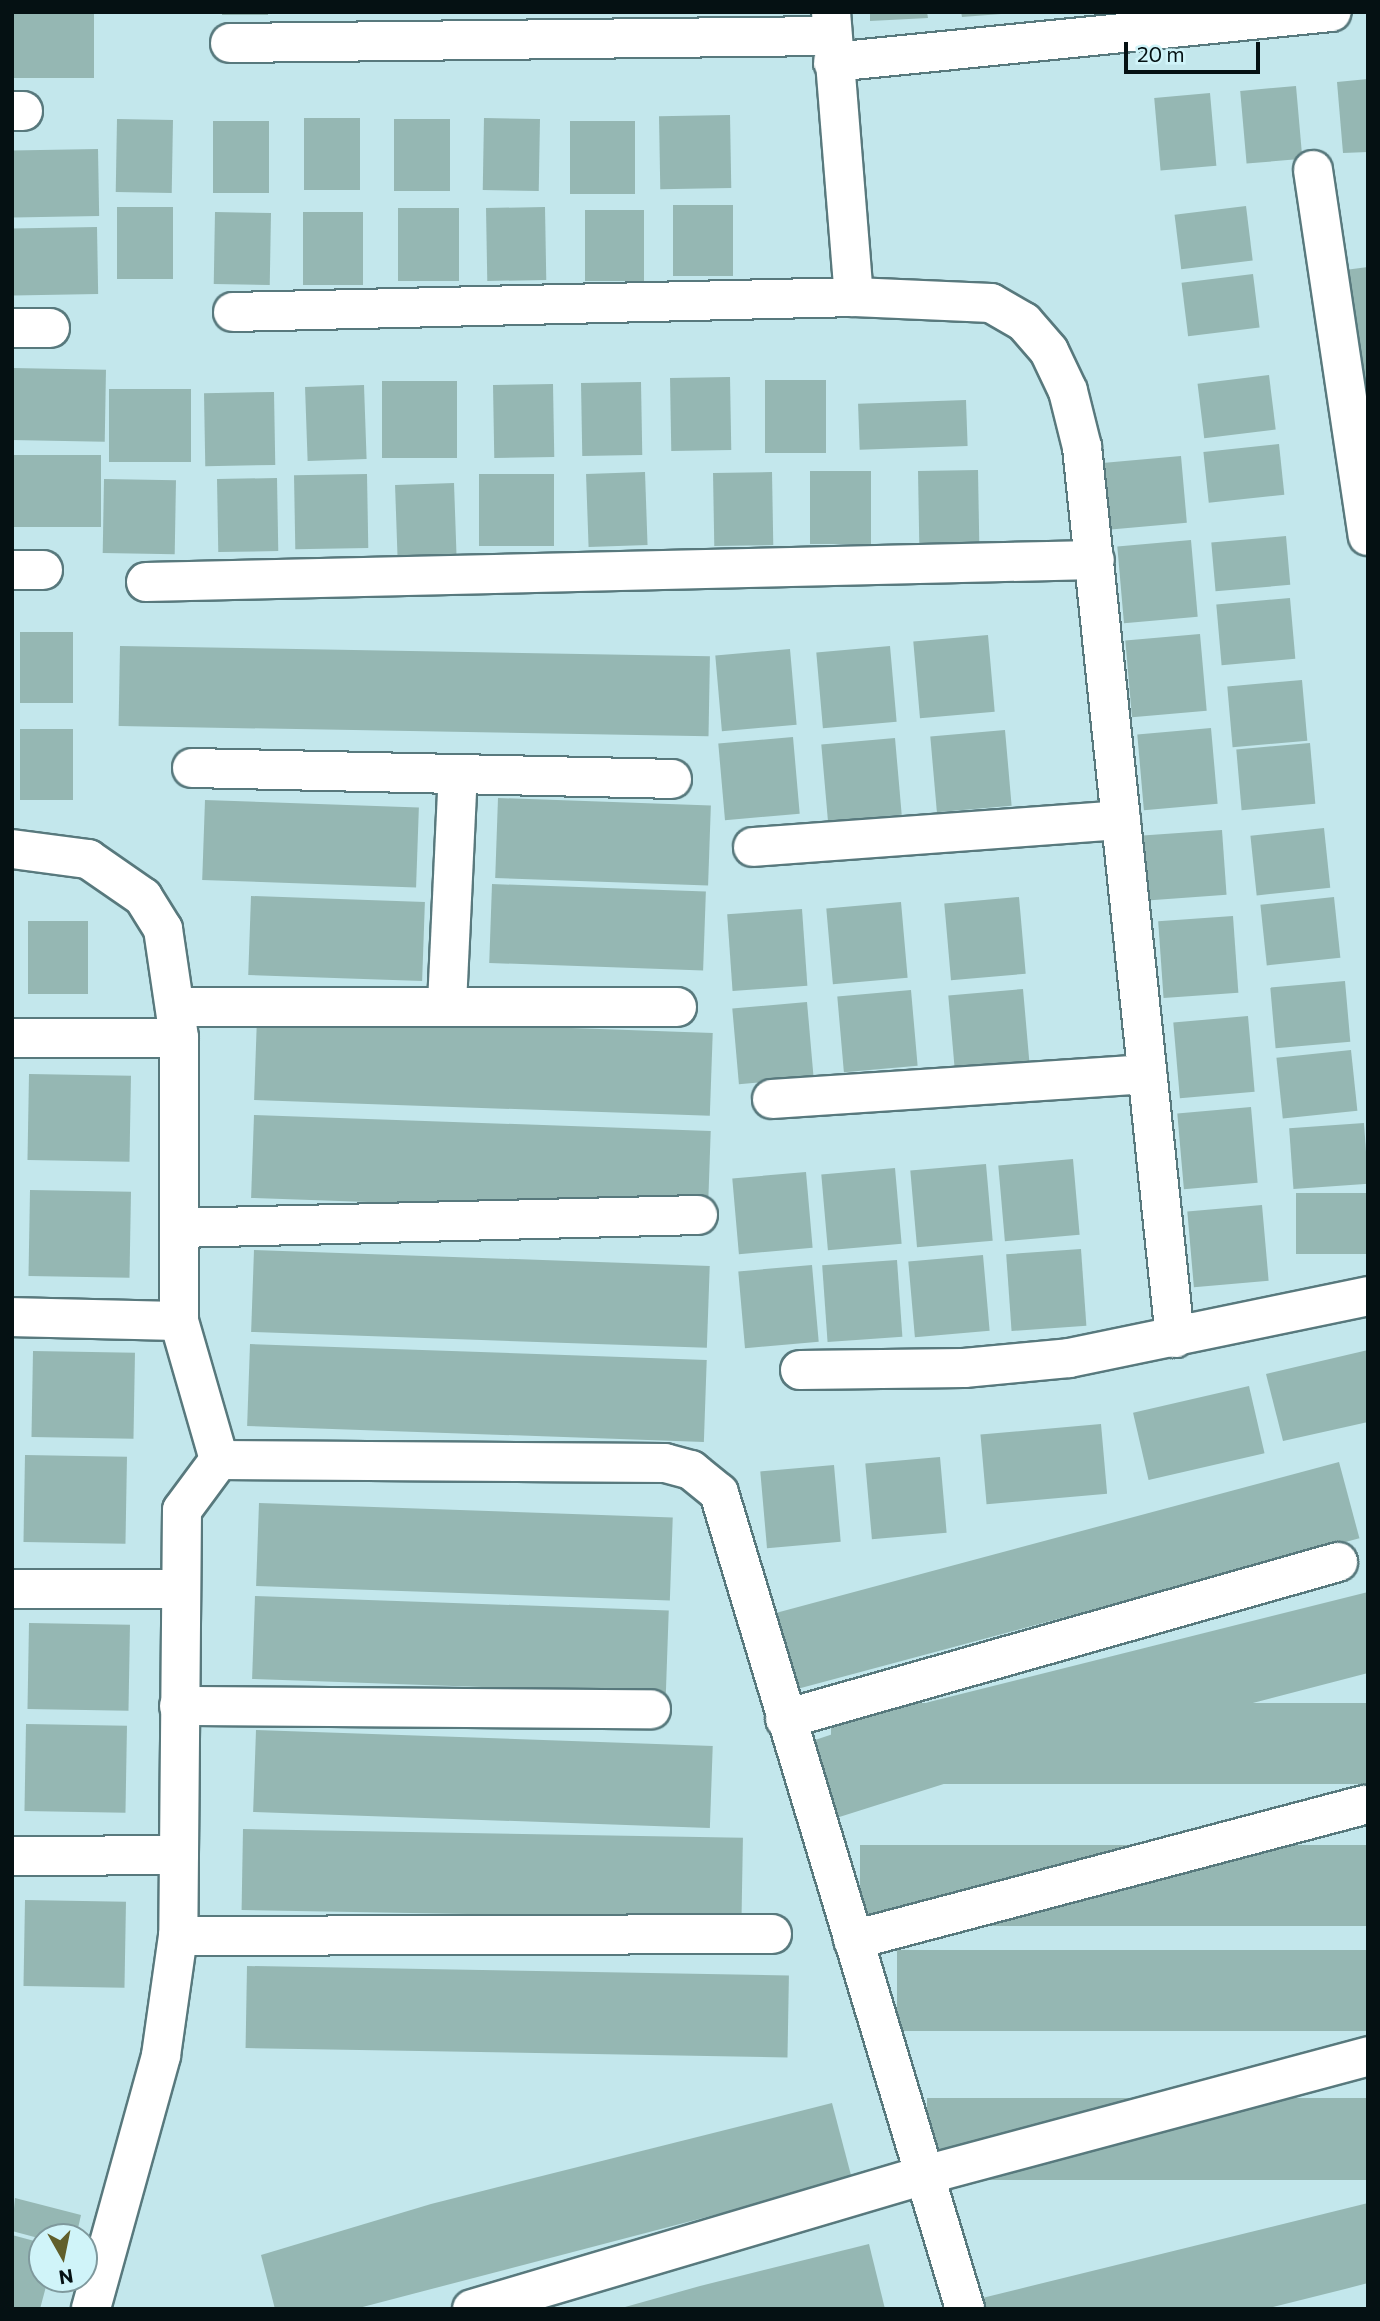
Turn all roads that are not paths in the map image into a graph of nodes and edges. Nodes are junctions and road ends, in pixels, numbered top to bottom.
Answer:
1 (1331, 12) edge
2 (832, 37) edge
3 (230, 43) dead end
4 (1313, 170) dead end
5 (853, 297) junction
6 (233, 312) dead end
7 (12, 328) edge
8 (50, 328) dead end
9 (1368, 536) edge
10 (1095, 560) junction
11 (146, 582) dead end
12 (192, 768) dead end
13 (458, 774) junction
14 (672, 779) dead end
15 (1121, 820) junction
16 (753, 847) dead end
17 (12, 849) edge
18 (447, 1003) junction
19 (677, 1007) dead end
20 (177, 1022) junction
21 (12, 1038) edge
22 (1147, 1074) junction
23 (772, 1099) dead end
24 (698, 1215) dead end
25 (179, 1228) junction
26 (1368, 1296) edge
27 (12, 1317) edge
28 (179, 1321) junction
29 (1174, 1338) junction
30 (800, 1370) dead end
31 (219, 1460) junction
32 (1338, 1562) dead end
33 (12, 1589) edge
34 (181, 1589) junction
35 (179, 1706) junction
36 (651, 1709) dead end
37 (785, 1719) junction
38 (1364, 1805) dead end
39 (179, 1855) junction
40 (12, 1856) edge
41 (772, 1934) dead end
42 (178, 1936) junction
43 (853, 1940) junction
44 (1368, 2056) edge
45 (925, 2175) junction
46 (91, 2309) edge
47 (472, 2309) edge
48 (965, 2309) edge

1 - 2 street
2 - 3 street
2 - 5 street
4 - 9 street
5 - 6 street
5 - 10 street
7 - 8 street
10 - 11 street
10 - 15 street
12 - 13 street
13 - 14 street
13 - 18 street
15 - 16 street
15 - 22 street
17 - 20 street
18 - 19 street
18 - 20 street
20 - 21 street
20 - 25 street
22 - 23 street
22 - 29 street
24 - 25 street
25 - 28 street
26 - 29 street
27 - 28 street
28 - 31 street
29 - 30 street
31 - 34 street
31 - 37 street
32 - 37 street
33 - 34 street
34 - 35 street
35 - 36 street
35 - 39 street
37 - 43 street
38 - 43 street
39 - 40 street
39 - 42 street
41 - 42 street
42 - 46 street
43 - 45 street
44 - 45 street
45 - 47 street
45 - 48 street

